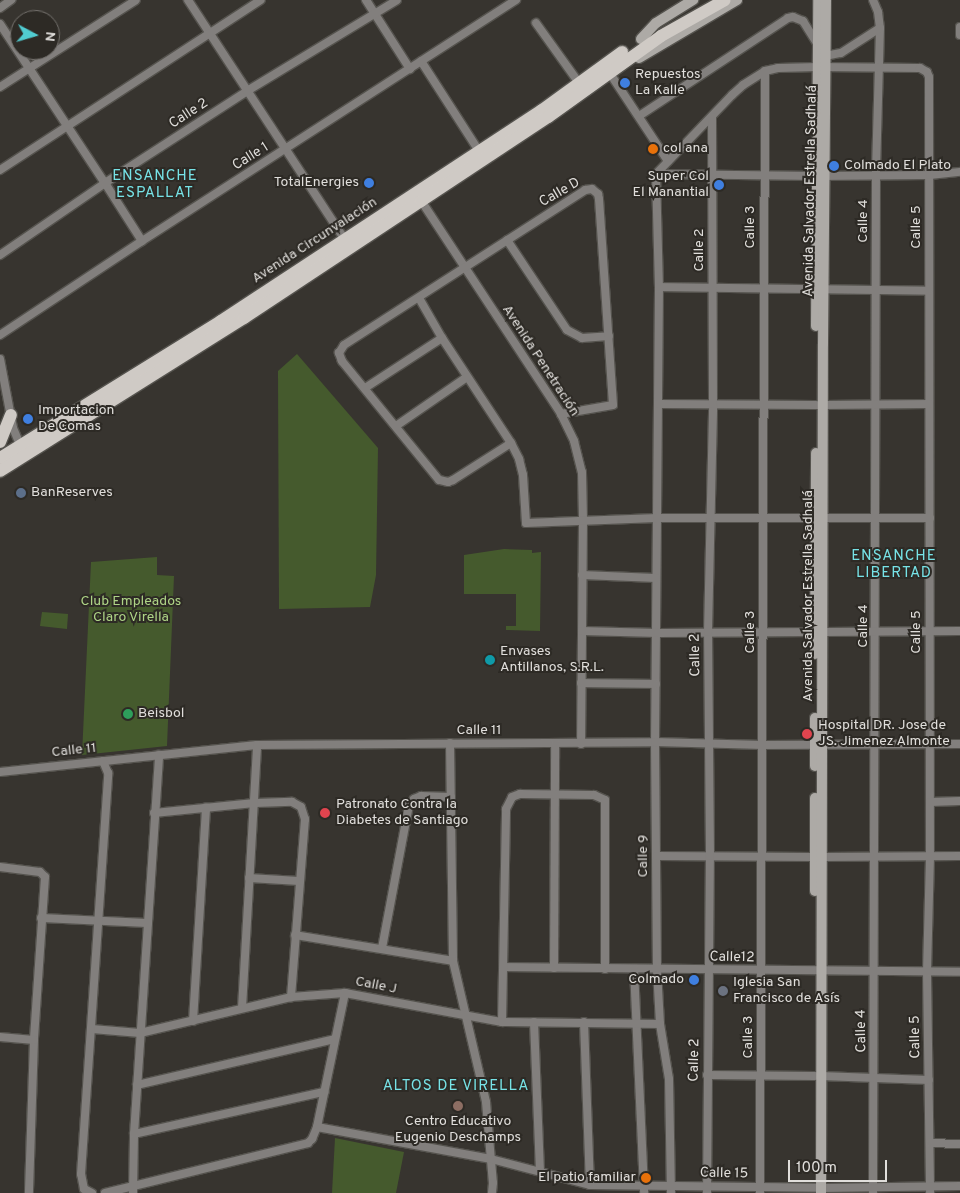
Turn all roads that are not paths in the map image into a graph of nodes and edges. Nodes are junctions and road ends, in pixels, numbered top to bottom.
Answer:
1 (11, 0) edge
2 (136, 0) edge
3 (188, 0) edge
4 (261, 0) edge
5 (366, 0) edge
6 (397, 0) edge
7 (516, 0) edge
8 (693, 0) edge
9 (708, 0) edge
10 (725, 0) edge
11 (737, 0) edge
12 (818, 0) edge
13 (826, 0) edge
14 (873, 0) edge
15 (0, 8) edge
16 (375, 14) junction
17 (536, 23) dead end
18 (0, 24) edge
19 (880, 28) junction
20 (209, 34) junction
21 (641, 39) junction
22 (818, 47) junction
23 (421, 61) junction
24 (823, 63) junction
25 (29, 67) junction
26 (878, 68) junction
27 (410, 69) junction
28 (765, 71) junction
29 (609, 72) junction
30 (579, 83) junction
31 (0, 87) edge
32 (247, 91) junction
33 (639, 116) junction
34 (712, 117) junction
35 (66, 126) junction
36 (286, 150) junction
37 (482, 155) junction
38 (668, 162) junction
39 (0, 170) edge
40 (960, 172) edge
41 (656, 174) junction
42 (876, 174) junction
43 (930, 175) junction
44 (713, 176) junction
45 (764, 176) junction
46 (821, 176) junction
47 (106, 183) junction
48 (419, 197) junction
49 (507, 240) junction
50 (142, 241) junction
51 (347, 244) junction
52 (0, 255) edge
53 (465, 269) junction
54 (659, 287) junction
55 (764, 287) junction
56 (820, 288) junction
57 (713, 289) junction
58 (877, 289) junction
59 (930, 291) junction
60 (419, 298) junction
61 (0, 336) edge
62 (609, 336) junction
63 (442, 338) junction
64 (0, 359) edge
65 (467, 377) junction
66 (365, 388) junction
67 (658, 404) junction
68 (713, 404) junction
69 (929, 404) junction
70 (763, 405) junction
71 (819, 405) junction
72 (875, 405) junction
73 (560, 414) junction
74 (11, 415) junction
75 (396, 426) junction
76 (0, 442) edge
77 (511, 443) junction
78 (22, 451) junction
79 (0, 458) edge
80 (0, 471) edge
81 (819, 517) junction
82 (657, 518) junction
83 (711, 518) junction
84 (763, 518) junction
85 (875, 518) junction
86 (930, 518) junction
87 (583, 520) junction
88 (582, 575) junction
89 (656, 578) junction
90 (876, 630) junction
91 (582, 631) junction
92 (763, 631) junction
93 (929, 631) junction
94 (960, 631) edge
95 (708, 632) junction
96 (819, 632) junction
97 (658, 633) junction
98 (581, 683) junction
99 (656, 684) junction
100 (655, 742) junction
101 (450, 743) junction
102 (710, 743) junction
103 (818, 743) junction
104 (876, 743) junction
105 (555, 744) junction
106 (581, 744) junction
107 (929, 744) junction
108 (960, 744) edge
109 (257, 745) junction
110 (763, 745) junction
111 (159, 755) junction
112 (103, 761) junction
113 (0, 772) edge
114 (554, 795) junction
115 (451, 796) junction
116 (960, 801) edge
117 (930, 802) junction
118 (255, 803) junction
119 (206, 807) junction
120 (154, 813) junction
121 (657, 856) junction
122 (710, 856) junction
123 (960, 856) edge
124 (761, 857) junction
125 (818, 857) junction
126 (874, 857) junction
127 (930, 857) junction
128 (0, 867) edge
129 (249, 878) junction
130 (299, 881) junction
131 (42, 918) junction
132 (98, 921) junction
133 (148, 923) junction
134 (295, 935) junction
135 (382, 948) junction
136 (453, 961) junction
137 (504, 967) junction
138 (554, 968) junction
139 (605, 969) junction
140 (634, 969) junction
141 (657, 970) junction
142 (709, 971) junction
143 (761, 971) junction
144 (818, 971) junction
145 (874, 972) junction
146 (927, 972) junction
147 (960, 972) edge
148 (344, 993) junction
149 (291, 997) junction
150 (242, 1008) junction
151 (466, 1015) junction
152 (192, 1021) junction
153 (502, 1022) junction
154 (534, 1022) junction
155 (584, 1022) junction
156 (636, 1022) junction
157 (660, 1024) junction
158 (92, 1029) junction
159 (140, 1033) junction
160 (0, 1037) edge
161 (334, 1039) junction
162 (34, 1040) junction
163 (707, 1075) junction
164 (761, 1076) junction
165 (818, 1076) junction
166 (875, 1080) junction
167 (929, 1080) junction
168 (137, 1085) junction
169 (324, 1092) junction
170 (317, 1127) junction
171 (134, 1134) junction
172 (930, 1143) junction
173 (960, 1144) edge
174 (491, 1159) junction
175 (540, 1171) junction
176 (590, 1185) junction
177 (960, 1186) edge
178 (930, 1189) edge
179 (132, 1190) edge
180 (644, 1190) edge
181 (671, 1190) edge
182 (707, 1190) edge
183 (760, 1190) edge
184 (873, 1190) edge
185 (88, 1191) edge
186 (818, 1191) edge
187 (29, 1193) edge
188 (105, 1193) edge
189 (492, 1193) edge

1 - 15 street
2 - 25 street
3 - 20 street
4 - 20 street
5 - 16 street
6 - 16 street, Calle 2
7 - 23 street, Calle 1
8 - 21 main road, Avenida Circunvalación
9 - 21 main road, Avenida Circunvalación
10 - 29 main road, Avenida Circunvalación
11 - 29 main road, Avenida Circunvalación
12 - 22 main road, Avenida Salvador Estrella Sadhalá
13 - 24 main road, Avenida Salvador Estrella Sadhalá
14 - 19 street, Calle 4
16 - 27 street
16 - 32 street, Calle 2
17 - 30 street
18 - 25 street
19 - 24 street
19 - 26 street, Calle 4
20 - 32 street
20 - 35 street
21 - 30 main road, Avenida Circunvalación
22 - 24 main road, Avenida Salvador Estrella Sadhalá
22 - 33 street
23 - 27 street, Calle 1
23 - 37 street
24 - 26 street
24 - 28 street
24 - 46 main road, Avenida Salvador Estrella Sadhalá
25 - 31 street
25 - 35 street
26 - 42 street, Calle 4
26 - 43 street, Calle 5
27 - 36 street, Calle 1
28 - 34 street
28 - 45 street, Calle 3
29 - 33 street
29 - 37 main road, Avenida Circunvalación
30 - 37 main road, Avenida Circunvalación
32 - 36 street
32 - 47 street, Calle 2
33 - 38 street
34 - 38 street
34 - 44 street, Calle 2
35 - 39 street
35 - 47 street
36 - 50 street, Calle 1
36 - 51 street
37 - 48 main road, Avenida Circunvalación
38 - 41 street
40 - 43 street
41 - 44 street
41 - 54 street, Calle 9
42 - 43 street
42 - 46 street
42 - 58 street, Calle 4
43 - 59 street, Calle 5
44 - 45 street
44 - 57 street, Calle 2
45 - 46 street
45 - 55 street, Calle 3
46 - 56 main road, Avenida Salvador Estrella Sadhalá
47 - 50 street
47 - 52 street, Calle 2
48 - 51 main road, Avenida Circunvalación
48 - 53 street, Avenida Penetración
49 - 53 street, Calle D
49 - 62 street
49 - 62 street, Calle D
50 - 61 street, Calle 1
51 - 78 main road, Avenida Circunvalación
53 - 60 street, Calle D
53 - 73 street, Avenida Penetración
54 - 57 street
54 - 67 street, Calle 9
55 - 56 street
55 - 57 street
55 - 70 street, Calle 3
56 - 58 street
56 - 71 main road, Avenida Salvador Estrella Sadhalá
57 - 68 street, Calle 2
58 - 59 street
58 - 72 street, Calle 4
59 - 69 street, Calle 5
60 - 63 street
60 - 66 street, Calle D
62 - 73 street, Calle D
63 - 65 street
63 - 66 street
64 - 74 street
65 - 75 street
65 - 77 street
66 - 75 street
67 - 68 street
67 - 82 street, Calle 9
68 - 70 street
68 - 83 street, Calle 2
69 - 72 street
69 - 86 street, Calle 5
70 - 71 street
70 - 84 street, Calle 3
71 - 72 street
71 - 81 main road, Avenida Salvador Estrella Sadhalá
72 - 85 street, Calle 4
73 - 87 street, Avenida Penetración
74 - 76 main road
74 - 78 street
75 - 77 street
77 - 87 street
78 - 79 main road, Avenida Circunvalación
78 - 80 main road, Avenida Circunvalación
81 - 84 street
81 - 85 street
81 - 96 main road, Avenida Salvador Estrella Sadhalá
82 - 83 street
82 - 87 street
82 - 89 street, Calle 9
83 - 84 street
83 - 95 street, Calle 2
84 - 92 street, Calle 3
85 - 86 street
85 - 90 street, Calle 4
86 - 93 street, Calle 5
87 - 88 street, Avenida Penetración
88 - 89 street
88 - 91 street, Avenida Penetración
89 - 97 street, Calle 9
90 - 93 street
90 - 96 street
90 - 104 street, Calle 4
91 - 97 street
91 - 98 street, Avenida Penetración
92 - 95 street
92 - 96 street
92 - 110 street, Calle 3
93 - 94 street
93 - 107 street, Calle 5
95 - 97 street
95 - 102 street, Calle 2
96 - 103 main road, Avenida Salvador Estrella Sadhalá
97 - 99 street, Calle 9
98 - 99 street
98 - 106 street, Avenida Penetración
99 - 100 street, Calle 9
100 - 102 street, Calle 11
100 - 106 street, Calle 11
100 - 121 street, Calle 9
101 - 105 street, Calle 11
101 - 109 street, Calle 11
101 - 115 street
102 - 110 street, Calle 11
102 - 122 street, Calle 2
103 - 104 street, Calle 11
103 - 110 street, Calle 11
103 - 125 main road, Avenida Salvador Estrella Sadhalá
104 - 107 street, Calle 11
104 - 126 street, Calle 4
105 - 106 street, Calle 11
105 - 114 street
107 - 108 street, Calle 11
107 - 117 street, Calle 5
109 - 111 street, Calle 11
109 - 118 street
110 - 124 street, Calle 3
111 - 112 street, Calle 11
111 - 120 street
112 - 113 street, Calle 11
112 - 132 street
114 - 137 street
114 - 138 street
114 - 139 street
115 - 135 street
115 - 136 street
116 - 117 street
117 - 127 street, Calle 5
118 - 119 street
118 - 129 street
118 - 130 street
119 - 120 street
119 - 152 street
120 - 133 street
121 - 122 street
121 - 141 street, Calle 9
122 - 124 street
122 - 142 street, Calle 2
123 - 127 street
124 - 125 street
124 - 143 street, Calle 3
125 - 126 street
125 - 144 main road, Avenida Salvador Estrella Sadhalá
126 - 127 street
126 - 145 street, Calle 4
127 - 146 street, Calle 5
128 - 131 street
129 - 130 street
129 - 150 street
130 - 134 street
131 - 132 street
131 - 162 street
132 - 133 street
132 - 158 street
133 - 159 street
134 - 135 street
134 - 149 street
135 - 136 street
136 - 151 street
137 - 138 street, Calle12
137 - 153 street
138 - 139 street, Calle12
139 - 140 street, Calle12
140 - 141 street, Calle12
140 - 156 street
141 - 142 street, Calle12
141 - 157 street, Calle 9
142 - 143 street, Calle12
142 - 163 street, Calle 2
143 - 144 street, Calle12
143 - 164 street, Calle 3
144 - 145 street, Calle12
144 - 165 main road, Avenida Salvador Estrella Sadhalá
145 - 146 street, Calle12
145 - 166 street, Calle 4
146 - 147 street, Calle12
146 - 167 street, Calle 5
148 - 149 street, Calle J
148 - 151 street, Calle J
148 - 161 street
149 - 150 street, Calle J
150 - 152 street, Calle J
151 - 153 street, Calle J
151 - 174 street
152 - 159 street, Calle J
153 - 154 street, Calle J
154 - 155 street, Calle J
154 - 175 street
155 - 156 street, Calle J
155 - 176 street
156 - 157 street, Calle J
156 - 180 street
157 - 181 street, Calle 9
158 - 159 street, Calle J
158 - 185 street
159 - 168 street
160 - 162 street
161 - 168 street
161 - 169 street
162 - 187 street
163 - 164 street
163 - 182 street, Calle 2
164 - 165 street
164 - 183 street, Calle 3
165 - 166 street
165 - 186 main road, Avenida Salvador Estrella Sadhalá
166 - 167 street
166 - 184 street, Calle 4
167 - 172 street, Calle 5
168 - 171 street
169 - 170 street
169 - 171 street
170 - 174 street, Calle 15
170 - 179 street
171 - 179 street
172 - 173 street
172 - 178 street, Calle 5
174 - 175 street, Calle 15
174 - 189 street
175 - 176 street, Calle 15
176 - 180 street, Calle 15
177 - 178 street, Calle 15
178 - 184 street, Calle 15
179 - 188 street
180 - 181 street, Calle 15
181 - 182 street, Calle 15
182 - 183 street, Calle 15
183 - 186 street, Calle 15
184 - 186 street, Calle 15

